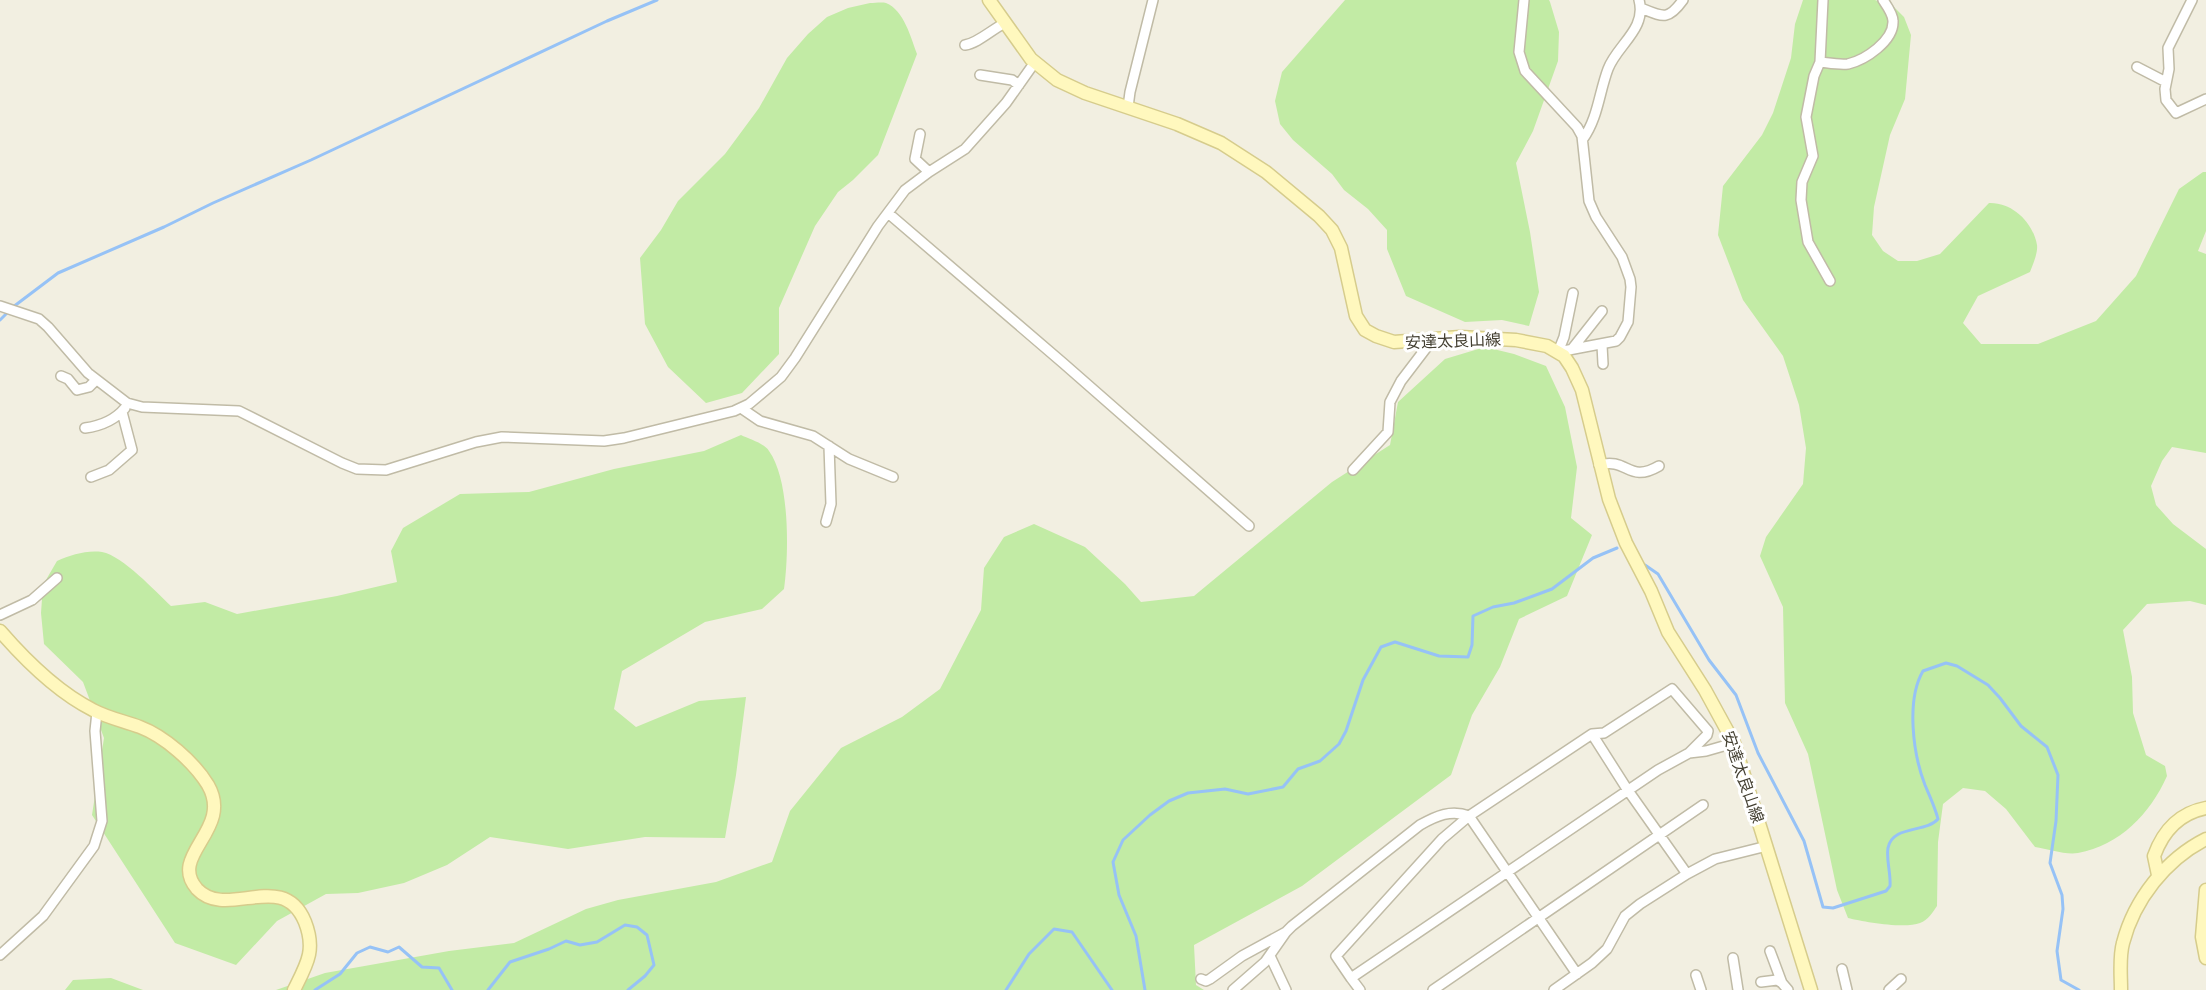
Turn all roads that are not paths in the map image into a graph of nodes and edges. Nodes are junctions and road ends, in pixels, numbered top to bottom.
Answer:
1 (990, 0) edge
2 (1153, 0) edge
3 (1524, 0) edge
4 (1683, 0) edge
5 (1823, 0) edge
6 (1883, 0) edge
7 (2192, 0) edge
8 (1640, 4) edge
9 (1005, 23) junction
10 (965, 45) dead end
11 (1035, 62) junction
12 (1820, 62) junction
13 (2137, 67) dead end
14 (980, 75) dead end
15 (2166, 82) junction
16 (1019, 85) junction
17 (2206, 99) edge
18 (1128, 107) junction
19 (920, 134) dead end
20 (1583, 139) junction
21 (929, 171) junction
22 (888, 213) junction
23 (1830, 280) dead end
24 (1573, 293) dead end
25 (1, 306) edge
26 (1602, 310) dead end
27 (1433, 339) junction
28 (1602, 345) junction
29 (1572, 349) junction
30 (1558, 351) junction
31 (1603, 364) dead end
32 (61, 376) dead end
33 (96, 380) junction
34 (129, 404) junction
35 (741, 408) junction
36 (122, 412) junction
37 (85, 428) dead end
38 (829, 446) junction
39 (1599, 465) junction
40 (1659, 466) dead end
41 (1353, 470) dead end
42 (91, 477) dead end
43 (893, 477) dead end
44 (826, 522) dead end
45 (1249, 526) dead end
46 (57, 578) dead end
47 (0, 615) edge
48 (0, 631) edge
49 (97, 712) junction
50 (1592, 734) junction
51 (1734, 743) junction
52 (1689, 753) junction
53 (1627, 789) junction
54 (1703, 805) dead end
55 (2206, 808) edge
56 (1469, 816) junction
57 (1660, 835) junction
58 (2206, 839) edge
59 (1767, 846) junction
60 (1507, 872) junction
61 (1687, 874) junction
62 (2158, 875) junction
63 (2206, 890) edge
64 (1538, 919) junction
65 (1286, 932) junction
66 (1770, 951) dead end
67 (0, 955) edge
68 (1270, 956) junction
69 (1733, 958) dead end
70 (2206, 958) edge
71 (1842, 969) dead end
72 (1577, 974) junction
73 (1696, 975) dead end
74 (1853, 975) dead end
75 (1351, 978) junction
76 (1201, 979) dead end
77 (1901, 979) dead end
78 (1761, 982) dead end
79 (1846, 986) edge
80 (1785, 987) edge
81 (294, 990) edge
82 (1233, 990) edge
83 (1286, 990) edge
84 (1360, 990) edge
85 (1432, 990) edge
86 (1554, 990) edge
87 (1701, 990) edge
88 (1738, 990) edge
89 (1811, 990) edge
90 (1889, 990) edge
91 (2121, 990) edge

1 - 9 main road, 安達太良山線
2 - 18 street
3 - 20 street
4 - 8 street
5 - 12 street
6 - 12 street
7 - 15 street
8 - 20 street
9 - 10 street
9 - 11 main road, 安達太良山線
11 - 16 street
11 - 18 main road, 安達太良山線
12 - 23 street
13 - 15 street
14 - 16 street
15 - 17 street
16 - 21 street
18 - 27 main road, 安達太良山線
19 - 21 street
20 - 28 street
21 - 22 street
22 - 35 street
22 - 45 street
24 - 30 street
25 - 33 street
26 - 29 street
27 - 30 main road, 安達太良山線
27 - 41 street
28 - 29 street
28 - 31 street
29 - 30 street
30 - 39 main road, 安達太良山線
32 - 33 street
33 - 34 street
34 - 35 street
34 - 36 street
35 - 38 street
36 - 37 street
36 - 42 street
38 - 43 street
38 - 44 street
39 - 40 street
39 - 51 main road, 安達太良山線
46 - 47 street
48 - 49 main road
49 - 67 street
49 - 81 main road
50 - 52 street
50 - 53 street
50 - 56 street
51 - 52 street
51 - 59 main road, 安達太良山線
52 - 53 street
53 - 57 street
53 - 60 street
54 - 57 street
55 - 62 main road
56 - 60 street
56 - 65 street
56 - 75 street
57 - 61 street
57 - 64 street
58 - 62 main road
59 - 61 street
59 - 89 main road, 安達太良山線
60 - 64 street
60 - 75 street
61 - 72 street
62 - 91 main road
63 - 70 main road
64 - 72 street
64 - 85 street
65 - 68 street
65 - 76 street
66 - 80 street
68 - 82 street
68 - 83 street
69 - 88 street
71 - 79 street
72 - 86 street
73 - 87 street
74 - 79 street
75 - 84 street
77 - 90 street
78 - 80 street

